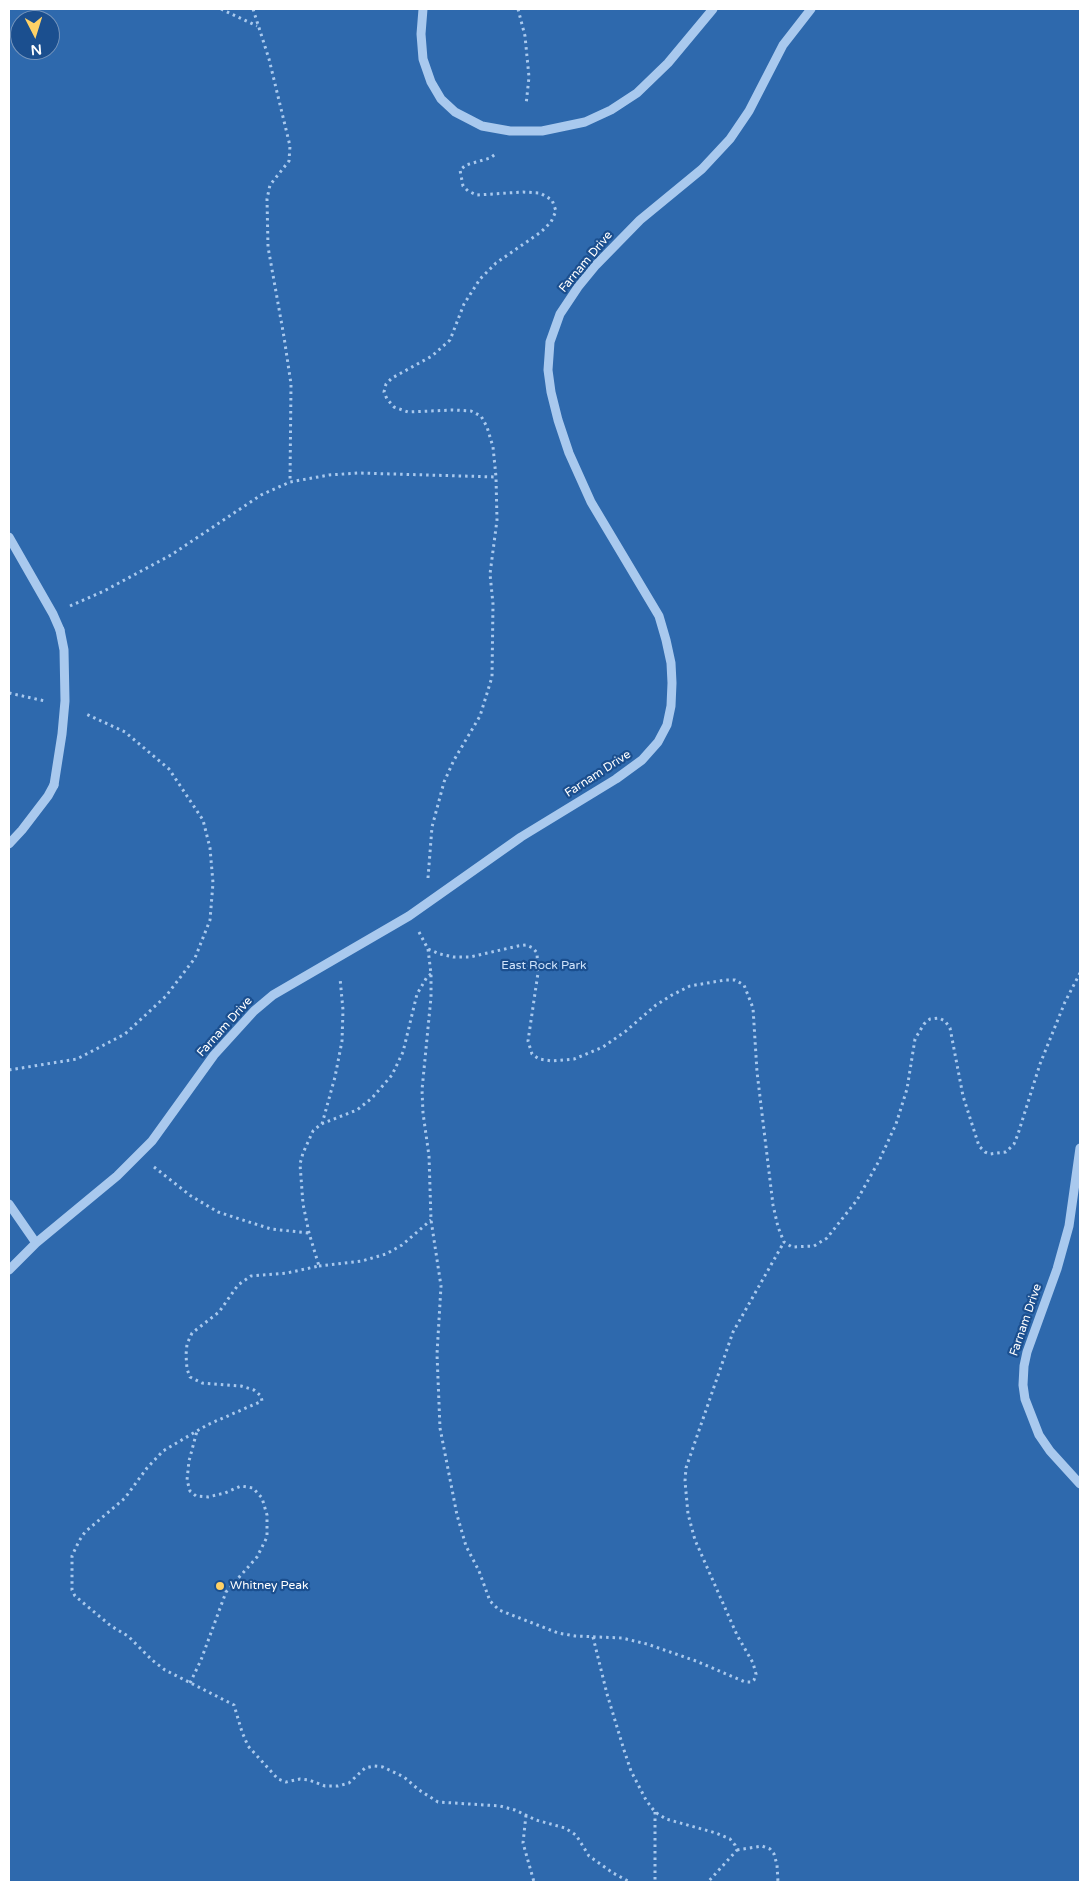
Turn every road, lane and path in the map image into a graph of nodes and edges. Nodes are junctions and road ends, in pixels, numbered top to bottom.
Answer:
1 (221, 9) edge
2 (253, 9) edge
3 (423, 9) edge
4 (518, 9) edge
5 (713, 9) edge
6 (811, 9) edge
7 (257, 26) junction
8 (526, 105) dead end
9 (497, 153) dead end
10 (496, 477) junction
11 (290, 482) junction
12 (9, 537) edge
13 (53, 614) junction
14 (9, 693) edge
15 (47, 702) dead end
16 (75, 711) dead end
17 (9, 844) edge
18 (433, 898) junction
19 (409, 916) junction
20 (428, 949) junction
21 (337, 958) junction
22 (1080, 973) edge
23 (431, 974) junction
24 (9, 1070) edge
25 (321, 1124) junction
26 (1080, 1148) edge
27 (139, 1155) junction
28 (9, 1204) edge
29 (431, 1220) junction
30 (309, 1233) junction
31 (784, 1242) junction
32 (36, 1243) junction
33 (319, 1266) junction
34 (9, 1270) edge
35 (197, 1430) junction
36 (1080, 1484) edge
37 (593, 1637) junction
38 (190, 1683) junction
39 (655, 1812) junction
40 (526, 1815) junction
41 (737, 1850) junction
42 (534, 1882) edge
43 (630, 1882) edge
44 (655, 1882) edge
45 (708, 1882) edge
46 (778, 1882) edge

1 - 7 path
2 - 7 path
3 - 5 street
4 - 8 path
6 - 18 street, Farnam Drive
7 - 11 path
9 - 10 path
10 - 11 path
10 - 18 path
11 - 13 path
12 - 13 street
13 - 17 street, bridge
14 - 15 path
16 - 24 path
18 - 19 street, Farnam Drive
19 - 20 path
19 - 21 street, Farnam Drive
20 - 23 path
20 - 31 path
21 - 25 path
21 - 27 street, Farnam Drive
22 - 31 path
23 - 25 path
23 - 29 path
25 - 30 path
26 - 36 street, Farnam Drive
27 - 30 path
27 - 32 street, Farnam Drive
28 - 32 street
29 - 33 path
29 - 37 path
30 - 33 path
31 - 37 path
32 - 34 street, Farnam Drive
33 - 35 path
35 - 38 path
35 - 38 path
37 - 39 path
38 - 40 path
39 - 41 path
39 - 44 path
40 - 42 path
40 - 43 path
41 - 45 path
41 - 46 path

